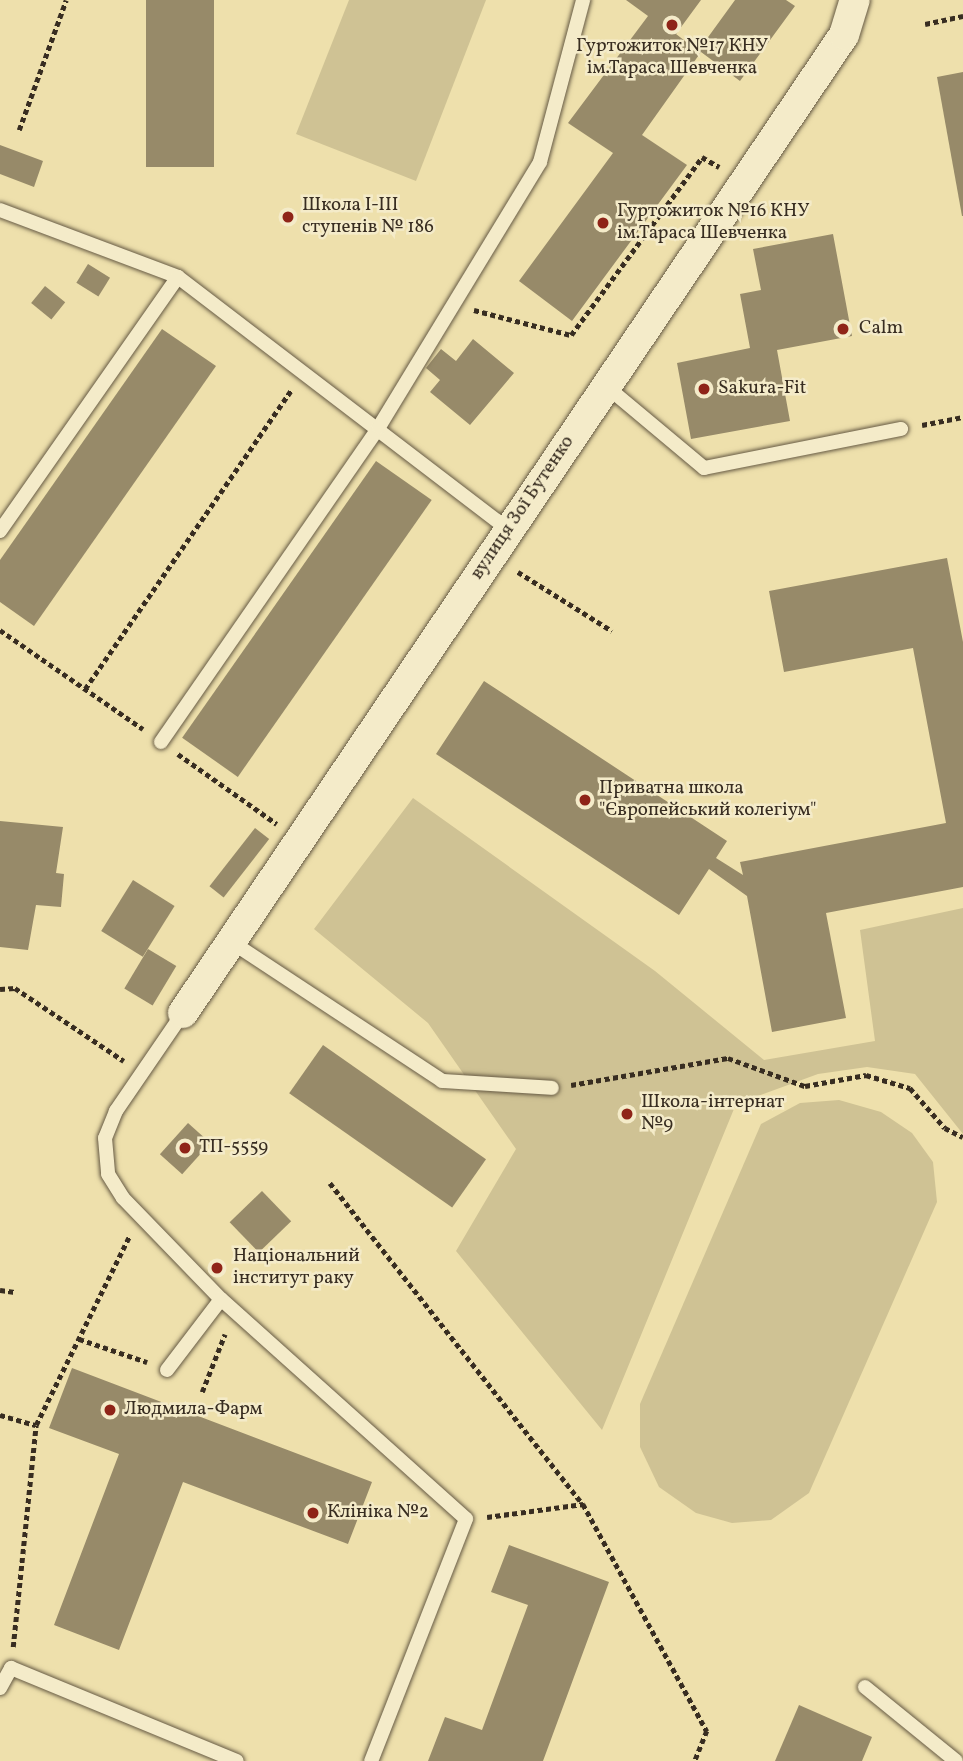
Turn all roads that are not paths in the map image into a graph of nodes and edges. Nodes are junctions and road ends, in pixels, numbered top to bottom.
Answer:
1 (583, 0) edge
2 (855, 0) edge
3 (0, 210) edge
4 (178, 277) junction
5 (606, 386) junction
6 (379, 427) junction
7 (901, 429) road end
8 (508, 529) junction
9 (0, 531) edge
10 (161, 742) road end
11 (230, 941) junction
12 (183, 1013) joint
13 (552, 1088) road end
14 (221, 1299) junction
15 (167, 1370) road end
16 (865, 1687) dead end
17 (0, 1688) edge
18 (237, 1761) edge
19 (371, 1761) edge
20 (956, 1761) edge

1 - 6 lane
2 - 5 street, вулиця Зої Бутенко
3 - 4 lane
4 - 6 lane
4 - 9 lane
5 - 7 lane
5 - 8 street, вулиця Зої Бутенко
6 - 8 lane
6 - 10 lane
8 - 11 street, вулиця Зої Бутенко
11 - 12 street, вулиця Зої Бутенко
11 - 13 lane
12 - 14 lane
14 - 15 lane
14 - 19 lane
16 - 20 lane
17 - 18 lane

